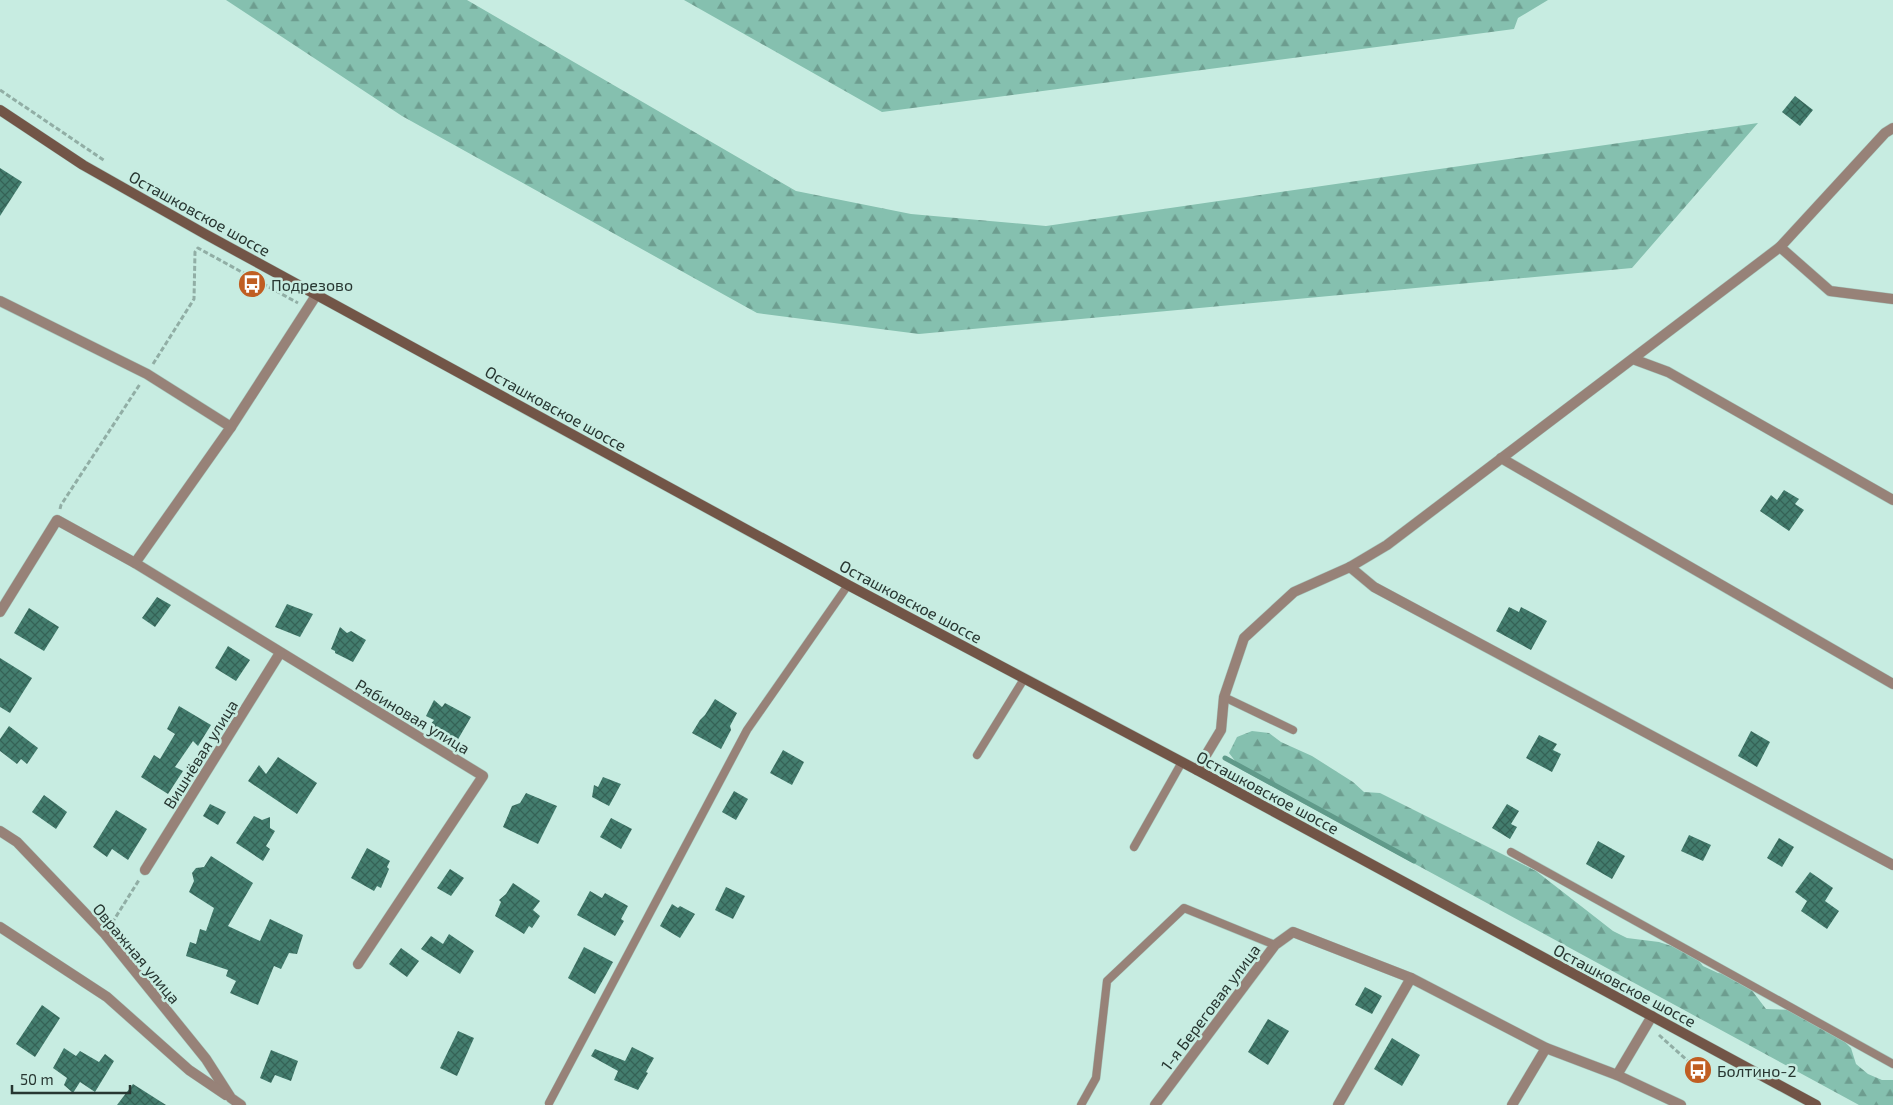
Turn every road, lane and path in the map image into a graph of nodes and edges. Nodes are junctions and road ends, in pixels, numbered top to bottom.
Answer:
1 (0, 90) edge
2 (0, 110) edge
3 (1893, 128) edge
4 (109, 164) dead end
5 (1780, 248) junction
6 (317, 294) junction
7 (1893, 299) edge
8 (0, 301) edge
9 (308, 308) junction
10 (1633, 358) junction
11 (147, 374) junction
12 (231, 427) junction
13 (1501, 458) junction
14 (1893, 500) edge
15 (58, 520) junction
16 (135, 563) junction
17 (1350, 567) junction
18 (848, 585) junction
19 (0, 612) edge
20 (280, 653) junction
21 (1024, 678) junction
22 (1893, 684) edge
23 (1224, 696) junction
24 (1293, 730) dead end
25 (977, 755) dead end
26 (1182, 762) junction
27 (1196, 770) junction
28 (0, 831) edge
29 (1134, 847) dead end
30 (1511, 852) dead end
31 (1893, 865) edge
32 (145, 870) joint
33 (0, 927) edge
34 (104, 934) junction
35 (1275, 945) junction
36 (358, 964) dead end
37 (1411, 978) junction
38 (1649, 1021) junction
39 (1546, 1048) junction
40 (1893, 1064) edge
41 (1698, 1070) dead end
42 (1617, 1075) junction
43 (231, 1098) junction
44 (549, 1103) dead end
45 (241, 1105) edge
46 (1082, 1105) edge
47 (1155, 1105) edge
48 (1338, 1105) edge
49 (1512, 1105) edge
50 (1681, 1105) edge
51 (1816, 1105) edge

1 - 4 path
2 - 6 main road, Осташковское шоссе
3 - 5 street
5 - 7 street
5 - 10 street
6 - 9 street
6 - 18 main road, Осташковское шоссе
8 - 11 street
9 - 11 path
9 - 12 street
10 - 13 street
10 - 14 street
11 - 12 street
11 - 15 path
12 - 16 street
13 - 17 street
13 - 22 street
15 - 16 street, Рябиновая улица
15 - 19 street
16 - 20 street, Рябиновая улица
17 - 23 street
17 - 31 street
18 - 21 main road, Осташковское шоссе
18 - 44 lane
20 - 32 street, Вишнёвая улица
20 - 36 street, Рябиновая улица
21 - 25 lane
21 - 26 main road, Осташковское шоссе
23 - 24 lane
23 - 27 street
26 - 27 main road, Осташковское шоссе
26 - 29 lane
27 - 38 main road, Осташковское шоссе
28 - 34 street, Овражная улица
30 - 40 lane
32 - 34 path
33 - 43 street
34 - 43 street, Овражная улица
35 - 37 street, 1-я Береговая улица
35 - 46 lane
35 - 47 street, 1-я Береговая улица
37 - 39 street
37 - 48 street
38 - 41 path
38 - 42 street
38 - 51 main road, Осташковское шоссе
39 - 42 street
39 - 49 street
42 - 50 street
43 - 45 street, Овражная улица

